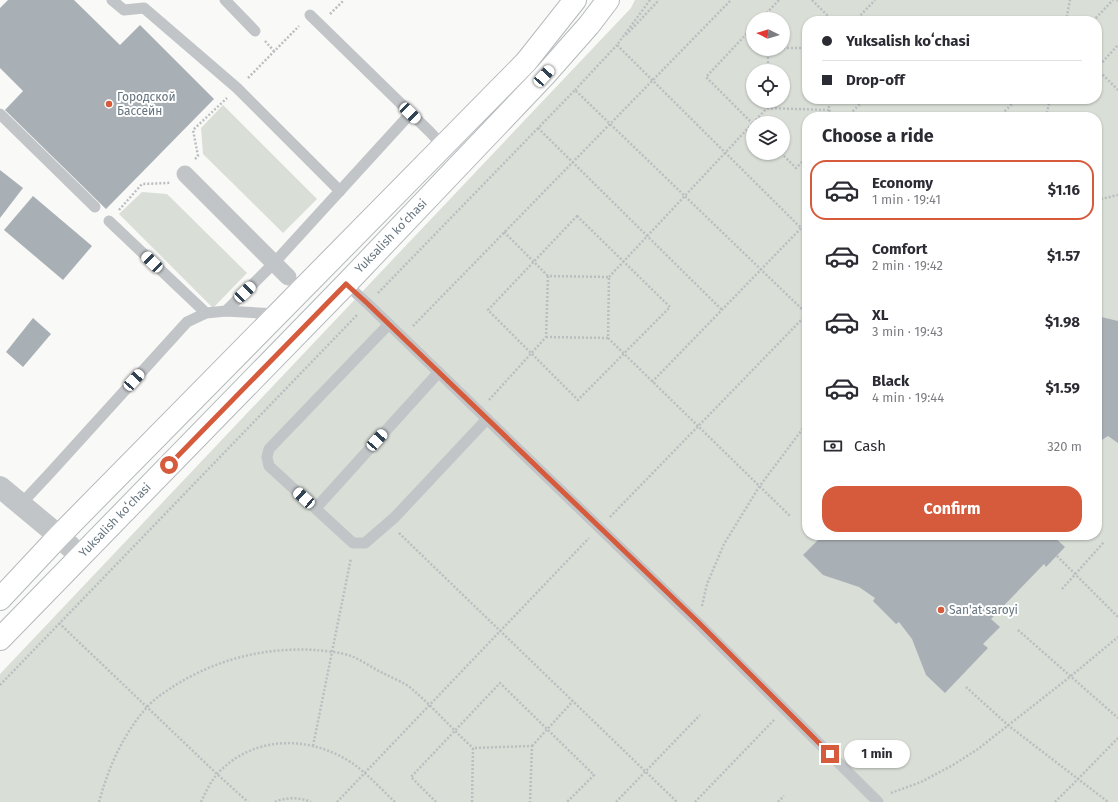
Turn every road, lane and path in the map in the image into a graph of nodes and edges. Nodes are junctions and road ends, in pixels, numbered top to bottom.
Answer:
1 (112, 0) edge
2 (225, 0) edge
3 (575, 0) edge
4 (608, 0) edge
5 (650, 0) edge
6 (659, 0) edge
7 (731, 0) edge
8 (779, 0) edge
9 (812, 0) edge
10 (875, 0) edge
11 (1070, 0) edge
12 (1113, 0) edge
13 (768, 12) edge
14 (310, 16) joint
15 (828, 16) edge
16 (860, 16) edge
17 (1067, 16) edge
18 (1098, 16) edge
19 (255, 31) dead end
20 (746, 35) edge
21 (617, 45) junction
22 (1118, 45) edge
23 (790, 48) edge
24 (802, 48) edge
25 (1102, 63) edge
26 (1102, 73) edge
27 (653, 80) junction
28 (237, 88) junction
29 (575, 90) junction
30 (1118, 90) edge
31 (829, 104) edge
32 (860, 104) edge
33 (1012, 104) edge
34 (767, 108) joint
35 (828, 110) joint
36 (852, 112) edge
37 (1004, 112) edge
38 (410, 113) junction
39 (0, 114) edge
40 (760, 116) edge
41 (746, 117) edge
42 (611, 124) junction
43 (538, 128) junction
44 (746, 131) edge
45 (443, 146) junction
46 (725, 153) junction
47 (788, 160) edge
48 (573, 162) junction
49 (802, 162) edge
50 (185, 174) junction
51 (340, 191) junction
52 (1118, 195) edge
53 (685, 196) junction
54 (1102, 199) edge
55 (95, 207) dead end
56 (109, 221) joint
57 (801, 228) joint
58 (504, 232) junction
59 (647, 236) junction
60 (534, 261) junction
61 (623, 262) junction
62 (274, 263) junction
63 (761, 270) junction
64 (288, 276) dead end
65 (548, 276) junction
66 (608, 277) junction
67 (346, 284) junction
68 (368, 304) junction
69 (802, 309) edge
70 (722, 310) junction
71 (226, 311) junction
72 (206, 314) junction
73 (278, 314) junction
74 (802, 319) edge
75 (389, 324) junction
76 (402, 337) junction
77 (546, 337) junction
78 (608, 338) junction
79 (531, 353) junction
80 (624, 354) junction
81 (439, 372) junction
82 (652, 382) junction
83 (483, 415) junction
84 (698, 427) junction
85 (802, 430) edge
86 (0, 487) edge
87 (759, 487) junction
88 (20, 504) junction
89 (316, 508) junction
90 (791, 517) dead end
91 (390, 522) junction
92 (600, 527) junction
93 (59, 536) junction
94 (1104, 542) dead end
95 (353, 543) junction
96 (80, 556) junction
97 (1057, 556) dead end
98 (1075, 574) junction
99 (1062, 589) dead end
100 (0, 599) edge
101 (1118, 617) edge
102 (698, 622) junction
103 (59, 623) junction
104 (1018, 630) dead end
105 (500, 631) junction
106 (1118, 637) edge
107 (0, 639) edge
108 (332, 652) junction
109 (1072, 676) junction
110 (0, 685) edge
111 (966, 686) dead end
112 (573, 701) junction
113 (429, 706) junction
114 (147, 708) junction
115 (785, 709) junction
116 (700, 715) dead end
117 (1118, 718) edge
118 (1009, 726) junction
119 (547, 729) junction
120 (455, 731) junction
121 (1118, 738) edge
122 (313, 746) junction
123 (532, 746) junction
124 (473, 748) junction
125 (645, 771) junction
126 (365, 773) junction
127 (217, 774) junction
128 (1078, 779) junction
129 (784, 796) dead end
130 (877, 800) edge
131 (100, 802) edge
132 (201, 802) edge
133 (248, 802) edge
134 (275, 802) edge
135 (311, 802) edge
136 (336, 802) edge
137 (394, 802) edge
138 (436, 802) edge
139 (472, 802) edge
140 (530, 802) edge
141 (567, 802) edge
142 (616, 802) edge
143 (677, 802) edge
144 (695, 802) edge
145 (778, 802) edge
146 (1055, 802) edge
147 (1108, 802) edge

1 - 28 lane
2 - 19 lane
3 - 45 main road
4 - 67 main road, Yuksalish koʻchasi
5 - 21 path
6 - 21 path
7 - 27 path
8 - 13 path
9 - 15 path
10 - 16 path
11 - 17 path
12 - 18 path
14 - 28 path
14 - 38 lane
20 - 41 path
21 - 27 path
21 - 29 path
22 - 25 path
23 - 24 path
26 - 30 path
27 - 42 path
27 - 46 path
28 - 50 path
28 - 51 lane
29 - 42 path
29 - 43 path
31 - 35 path
32 - 36 path
33 - 37 path
34 - 35 path
34 - 40 path
38 - 45 lane
38 - 51 lane
39 - 55 lane
42 - 48 path
42 - 53 path
43 - 48 path
43 - 68 path
44 - 46 path
45 - 73 main road
46 - 53 path
46 - 57 path
47 - 49 path
48 - 58 path
48 - 59 path
50 - 56 path
50 - 62 street
51 - 62 lane
52 - 54 path
53 - 59 path
53 - 63 path
56 - 72 lane
57 - 63 path
58 - 60 path
58 - 76 path
59 - 61 path
59 - 70 path
60 - 61 path
60 - 65 path
60 - 79 path
61 - 66 path
61 - 80 path
62 - 64 street
62 - 71 lane
63 - 69 path
63 - 70 path
65 - 66 path
65 - 77 path
66 - 78 path
67 - 68 lane
67 - 96 main road, Yuksalish koʻchasi
68 - 75 lane
68 - 103 path
70 - 82 path
71 - 72 lane
71 - 73 lane
72 - 88 lane
73 - 93 main road
74 - 84 path
75 - 76 lane
75 - 89 lane
76 - 81 lane
77 - 78 path
77 - 79 path
78 - 80 path
79 - 80 path
79 - 83 path
80 - 82 path
81 - 83 lane
81 - 89 lane
82 - 84 path
83 - 91 lane
83 - 92 lane
84 - 87 path
84 - 92 path
85 - 87 path
86 - 88 street
87 - 90 path
87 - 102 path
88 - 93 street
89 - 95 lane
91 - 95 lane
91 - 105 path
92 - 102 lane
92 - 105 path
93 - 96 street
93 - 100 main road
94 - 98 path
95 - 108 path
96 - 107 main road, Yuksalish koʻchasi
97 - 98 path
98 - 99 path
98 - 101 path
102 - 115 lane
103 - 110 path
103 - 114 path
104 - 109 path
105 - 112 path
105 - 113 path
106 - 109 path
108 - 113 path
108 - 114 path
108 - 122 path
109 - 117 path
109 - 118 path
111 - 118 path
112 - 119 path
112 - 125 path
113 - 120 path
113 - 126 path
114 - 127 path
114 - 131 path
115 - 130 lane
115 - 144 path
116 - 125 path
118 - 128 path
118 - 130 path
119 - 120 path
119 - 123 path
119 - 141 path
120 - 124 path
120 - 138 path
121 - 128 path
122 - 126 path
122 - 127 path
123 - 124 path
123 - 140 path
124 - 139 path
125 - 142 path
125 - 143 path
126 - 136 path
126 - 137 path
127 - 132 path
127 - 133 path
128 - 146 path
128 - 147 path
129 - 145 path
134 - 135 path

